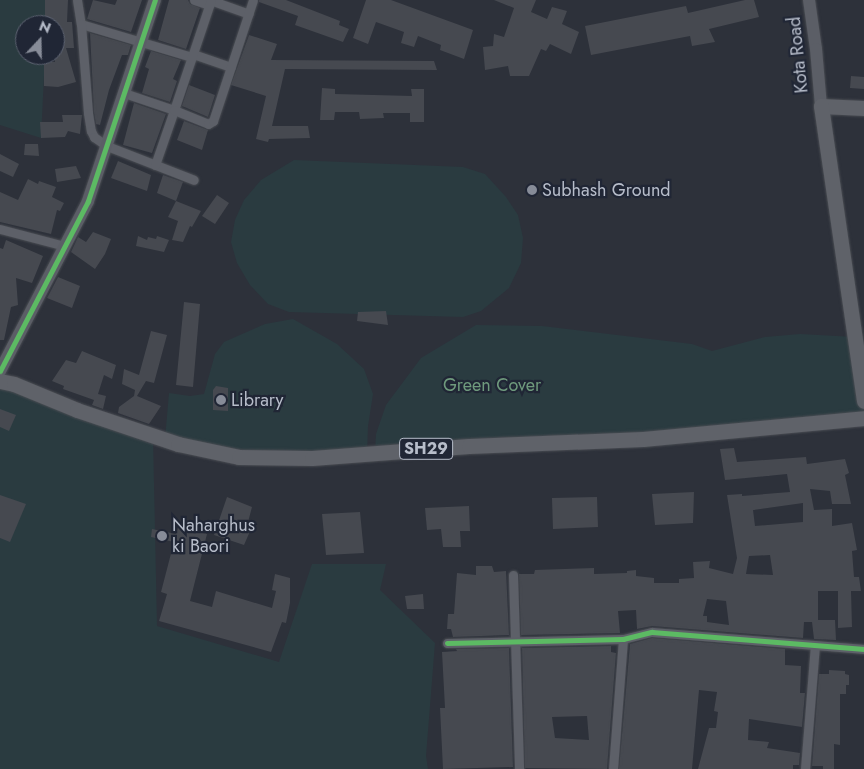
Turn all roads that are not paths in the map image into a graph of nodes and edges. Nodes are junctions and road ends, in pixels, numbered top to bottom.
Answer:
1 (77, 0) edge
2 (155, 0) edge
3 (194, 0) edge
4 (253, 0) edge
5 (809, 0) edge
6 (210, 2) edge
7 (249, 14) junction
8 (81, 24) junction
9 (141, 42) junction
10 (193, 55) junction
11 (231, 67) junction
12 (124, 93) junction
13 (821, 106) junction
14 (864, 108) edge
15 (174, 110) junction
16 (107, 146) junction
17 (155, 165) junction
18 (194, 180) dead end
19 (0, 228) edge
20 (65, 246) junction
21 (0, 371) edge
22 (0, 381) edge
23 (864, 401) edge
24 (864, 418) edge
25 (513, 575) dead end
26 (624, 639) junction
27 (514, 641) junction
28 (447, 643) dead end
29 (815, 645) junction
30 (864, 649) edge
31 (519, 769) edge
32 (614, 769) edge
33 (805, 769) edge

1 - 8 street
2 - 9 street
3 - 6 street
4 - 7 street
5 - 13 street, Kota Road
6 - 7 street
6 - 10 street
7 - 11 street
8 - 9 street
8 - 16 street
9 - 10 street
9 - 12 street
10 - 11 street
10 - 15 street
11 - 15 street
12 - 15 street
12 - 16 street
13 - 14 main road
13 - 23 main road
15 - 17 street
16 - 17 street
16 - 20 street
17 - 18 street
19 - 20 street
20 - 21 street
22 - 24 main road, SH29
25 - 27 street
26 - 27 street
26 - 29 street
26 - 32 street
27 - 28 street
27 - 31 street
29 - 30 street
29 - 33 street

